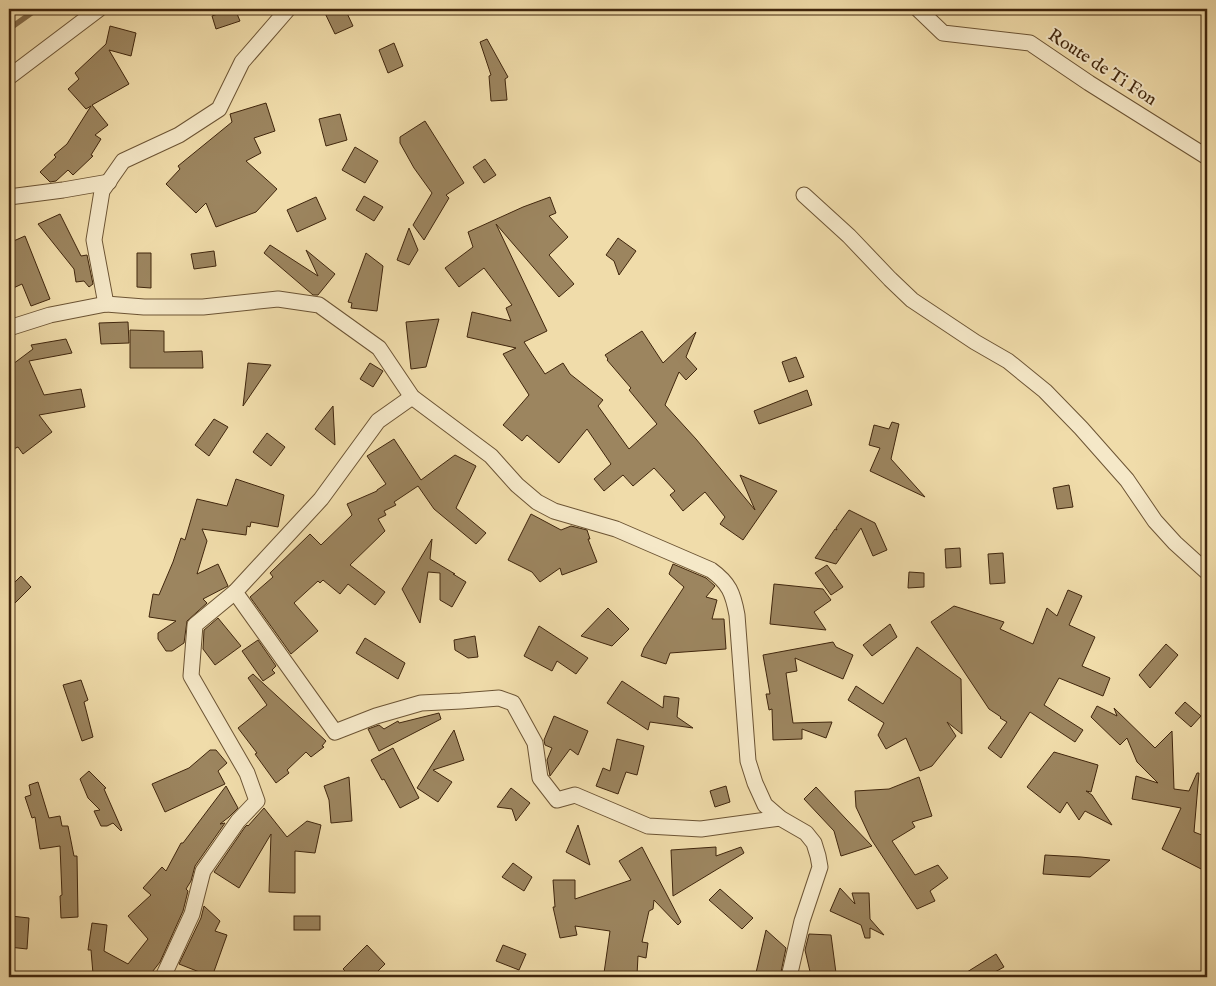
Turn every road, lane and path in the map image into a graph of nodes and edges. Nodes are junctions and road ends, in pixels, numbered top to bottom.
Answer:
1 (99, 9) edge
2 (288, 9) edge
3 (918, 9) edge
4 (9, 77) edge
5 (1207, 157) edge
6 (108, 182) junction
7 (804, 195) dead end
8 (9, 197) edge
9 (106, 304) junction
10 (9, 328) edge
11 (412, 397) junction
12 (1207, 572) edge
13 (235, 592) junction
14 (780, 818) junction
15 (163, 977) edge
16 (789, 977) edge

1 - 4 street
2 - 6 street
3 - 5 street, Route de Ti Fon
6 - 8 street
6 - 9 street
7 - 12 street
9 - 10 street
9 - 11 street
11 - 13 street
11 - 14 street
13 - 14 street
13 - 15 street
14 - 16 street

